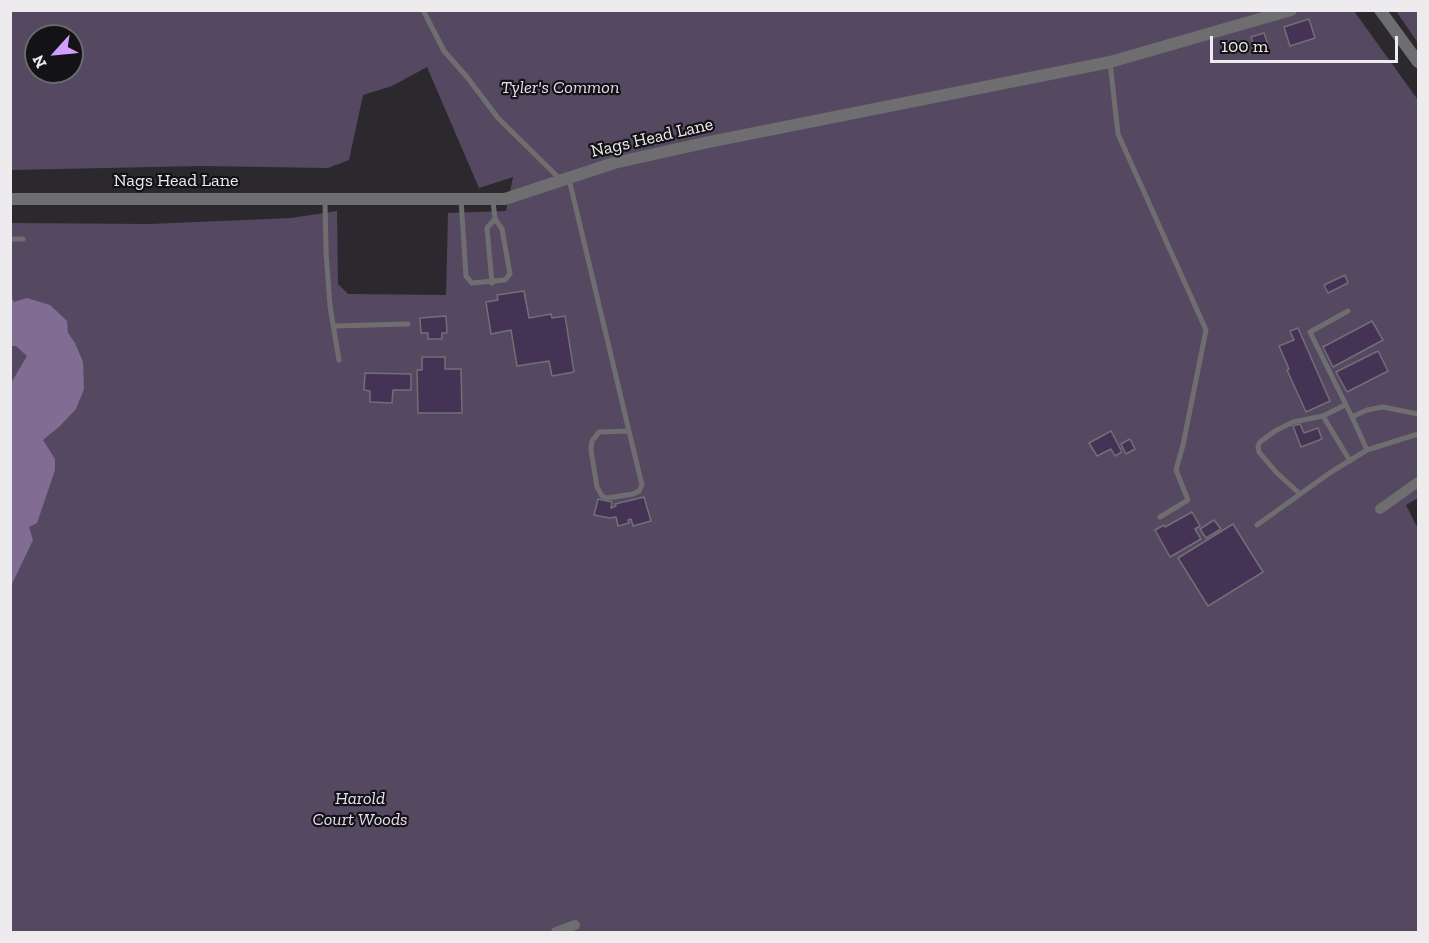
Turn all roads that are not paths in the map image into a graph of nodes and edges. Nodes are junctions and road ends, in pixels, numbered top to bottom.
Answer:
1 (423, 10) edge
2 (1291, 10) edge
3 (1380, 10) edge
4 (1110, 62) junction
5 (1419, 62) edge
6 (565, 179) junction
7 (10, 198) edge
8 (325, 199) junction
9 (461, 199) junction
10 (493, 199) junction
11 (495, 219) junction
12 (10, 239) edge
13 (23, 239) dead end
14 (492, 283) junction
15 (1348, 312) dead end
16 (408, 324) dead end
17 (333, 326) junction
18 (339, 360) dead end
19 (1345, 405) junction
20 (1419, 414) edge
21 (1323, 416) junction
22 (1352, 417) junction
23 (629, 431) junction
24 (1419, 434) edge
25 (1367, 450) junction
26 (1350, 461) junction
27 (1419, 482) edge
28 (1300, 494) junction
29 (1380, 509) dead end
30 (1160, 517) dead end
31 (1257, 525) dead end
32 (575, 925) dead end
33 (556, 933) edge

1 - 6 lane
2 - 4 street, Nags Head Lane
3 - 5 street
4 - 6 street, Nags Head Lane
4 - 30 lane
6 - 10 street, Nags Head Lane
6 - 23 lane
7 - 8 street, Nags Head Lane
8 - 9 street, Nags Head Lane
8 - 17 lane
9 - 10 street, Nags Head Lane
9 - 14 lane
10 - 11 lane
11 - 14 lane
11 - 14 lane
12 - 13 lane
15 - 19 lane
16 - 17 lane
17 - 18 lane
19 - 21 lane
19 - 22 lane
20 - 22 lane
21 - 26 lane
21 - 28 lane
22 - 25 lane
23 - 23 lane
24 - 25 lane
25 - 26 lane
26 - 28 lane
27 - 29 street
28 - 31 lane
32 - 33 street

